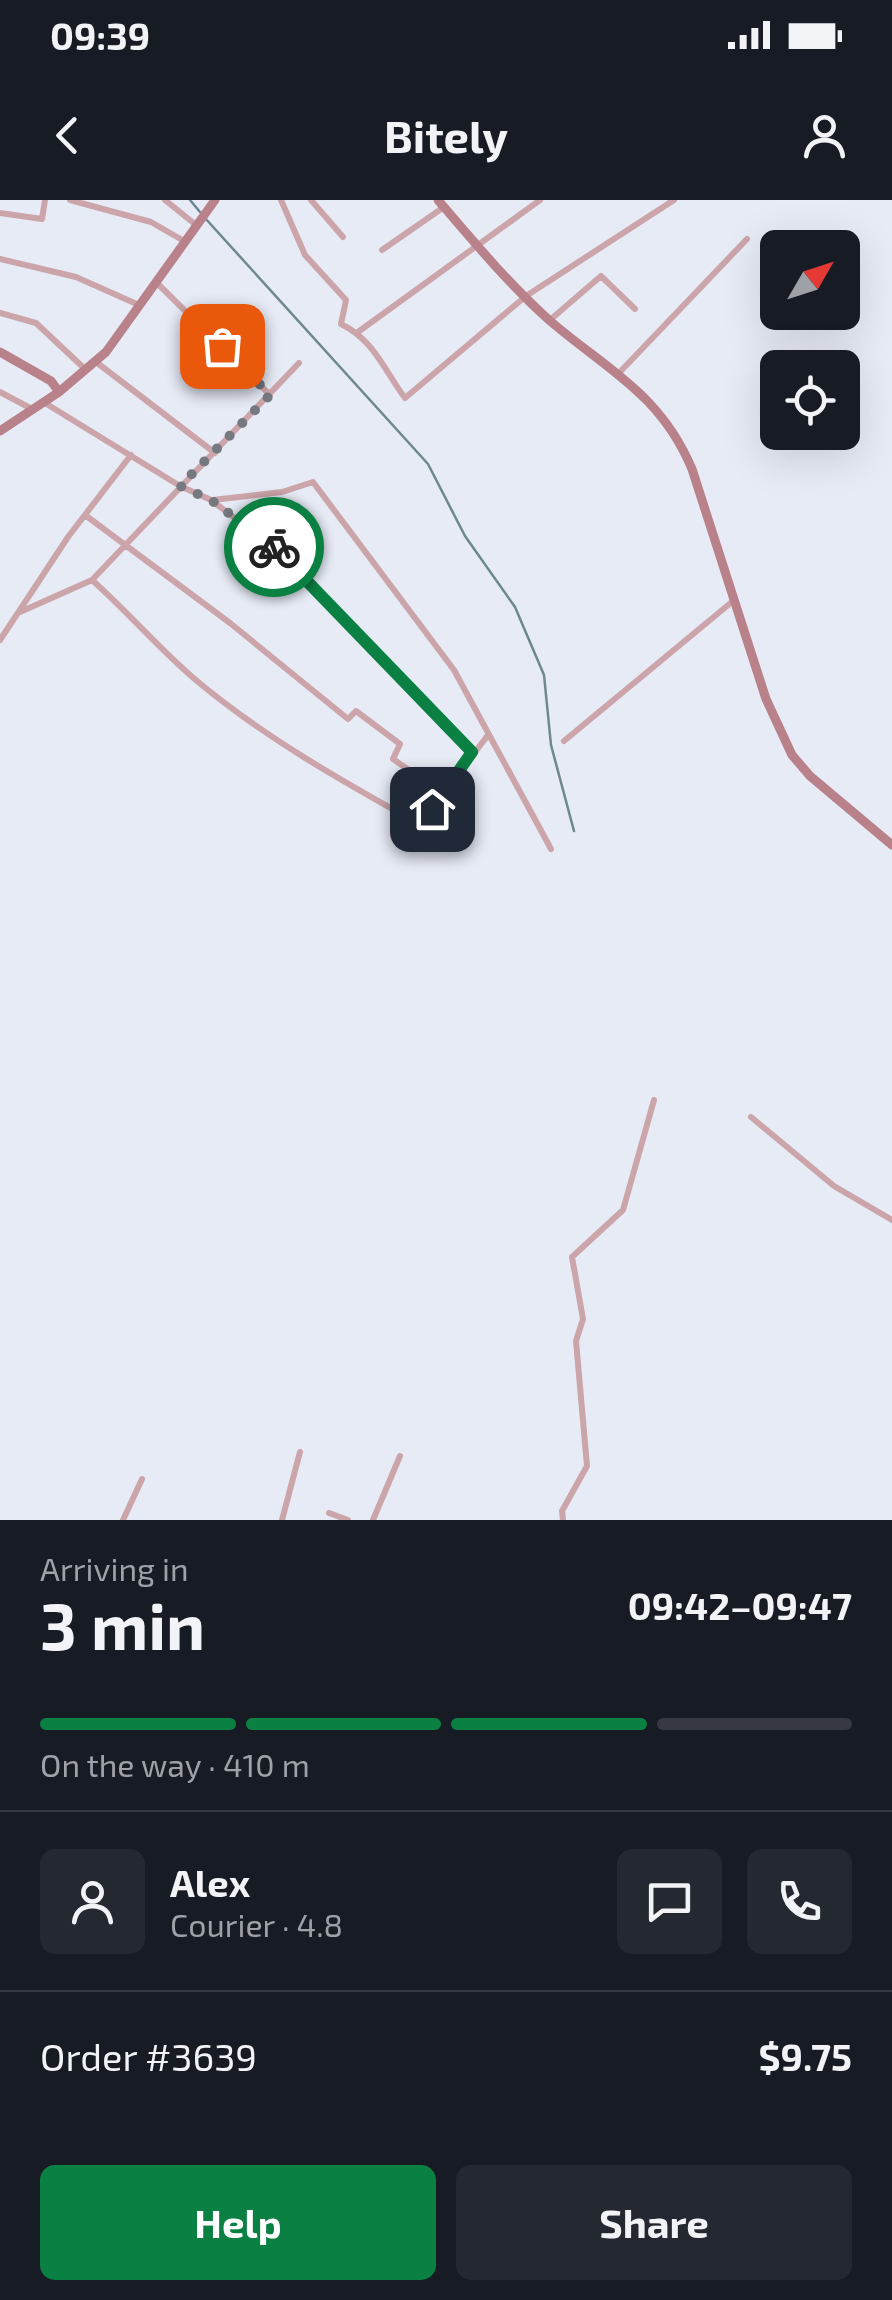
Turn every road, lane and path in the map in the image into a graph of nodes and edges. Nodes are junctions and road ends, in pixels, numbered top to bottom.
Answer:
1 (45, 200) edge
2 (70, 200) edge
3 (165, 200) edge
4 (215, 200) edge
5 (281, 200) edge
6 (312, 200) edge
7 (540, 200) edge
8 (674, 200) edge
9 (441, 204) edge
10 (0, 213) edge
11 (196, 225) junction
12 (343, 238) dead end
13 (747, 239) dead end
14 (184, 241) junction
15 (477, 246) junction
16 (382, 250) dead end
17 (0, 259) edge
18 (156, 283) junction
19 (526, 296) junction
20 (140, 305) junction
21 (635, 310) dead end
22 (0, 313) edge
23 (550, 320) junction
24 (358, 332) junction
25 (0, 352) edge
26 (96, 362) junction
27 (299, 364) dead end
28 (87, 371) junction
29 (618, 373) junction
30 (0, 392) edge
31 (59, 392) junction
32 (270, 395) junction
33 (45, 402) junction
34 (34, 410) junction
35 (0, 431) edge
36 (215, 453) junction
37 (130, 455) junction
38 (180, 486) junction
39 (211, 500) junction
40 (84, 515) junction
41 (124, 546) junction
42 (92, 580) junction
43 (733, 602) junction
44 (20, 612) junction
45 (0, 640) edge
46 (488, 735) junction
47 (564, 740) dead end
48 (472, 752) junction
49 (443, 794) junction
50 (432, 809) dead end
51 (444, 838) dead end
52 (892, 846) edge
53 (552, 848) dead end
54 (654, 1100) dead end
55 (751, 1117) dead end
56 (892, 1220) edge
57 (300, 1452) dead end
58 (400, 1456) dead end
59 (142, 1479) dead end
60 (329, 1513) dead end
61 (123, 1520) edge
62 (282, 1520) edge
63 (348, 1520) edge
64 (372, 1520) edge
65 (563, 1520) edge

1 - 10 street
2 - 14 street
3 - 11 street
4 - 11 street
5 - 24 street
6 - 12 street
7 - 15 street
8 - 19 street
9 - 15 street
9 - 16 street
11 - 14 street
13 - 29 street
14 - 18 street
15 - 19 street
15 - 24 street
17 - 20 street
18 - 20 street
18 - 32 street
19 - 23 street
19 - 24 street
20 - 26 street
21 - 23 street
22 - 28 street
23 - 29 street
25 - 31 street
26 - 28 street
26 - 36 street
27 - 32 street
28 - 31 street
29 - 43 street
30 - 34 street
31 - 33 street
32 - 36 street
33 - 34 street
33 - 37 street
34 - 35 street
36 - 38 street
37 - 38 street
37 - 40 street
38 - 39 street
38 - 41 street
39 - 46 street
39 - 48 street
40 - 41 street
40 - 44 street
41 - 42 street
41 - 49 street
42 - 44 street
42 - 51 street
43 - 47 street
43 - 52 street
44 - 45 street
46 - 48 street
46 - 53 street
48 - 49 street
49 - 50 street
54 - 65 street
55 - 56 street
57 - 62 street
58 - 64 street
59 - 61 street
60 - 63 street

